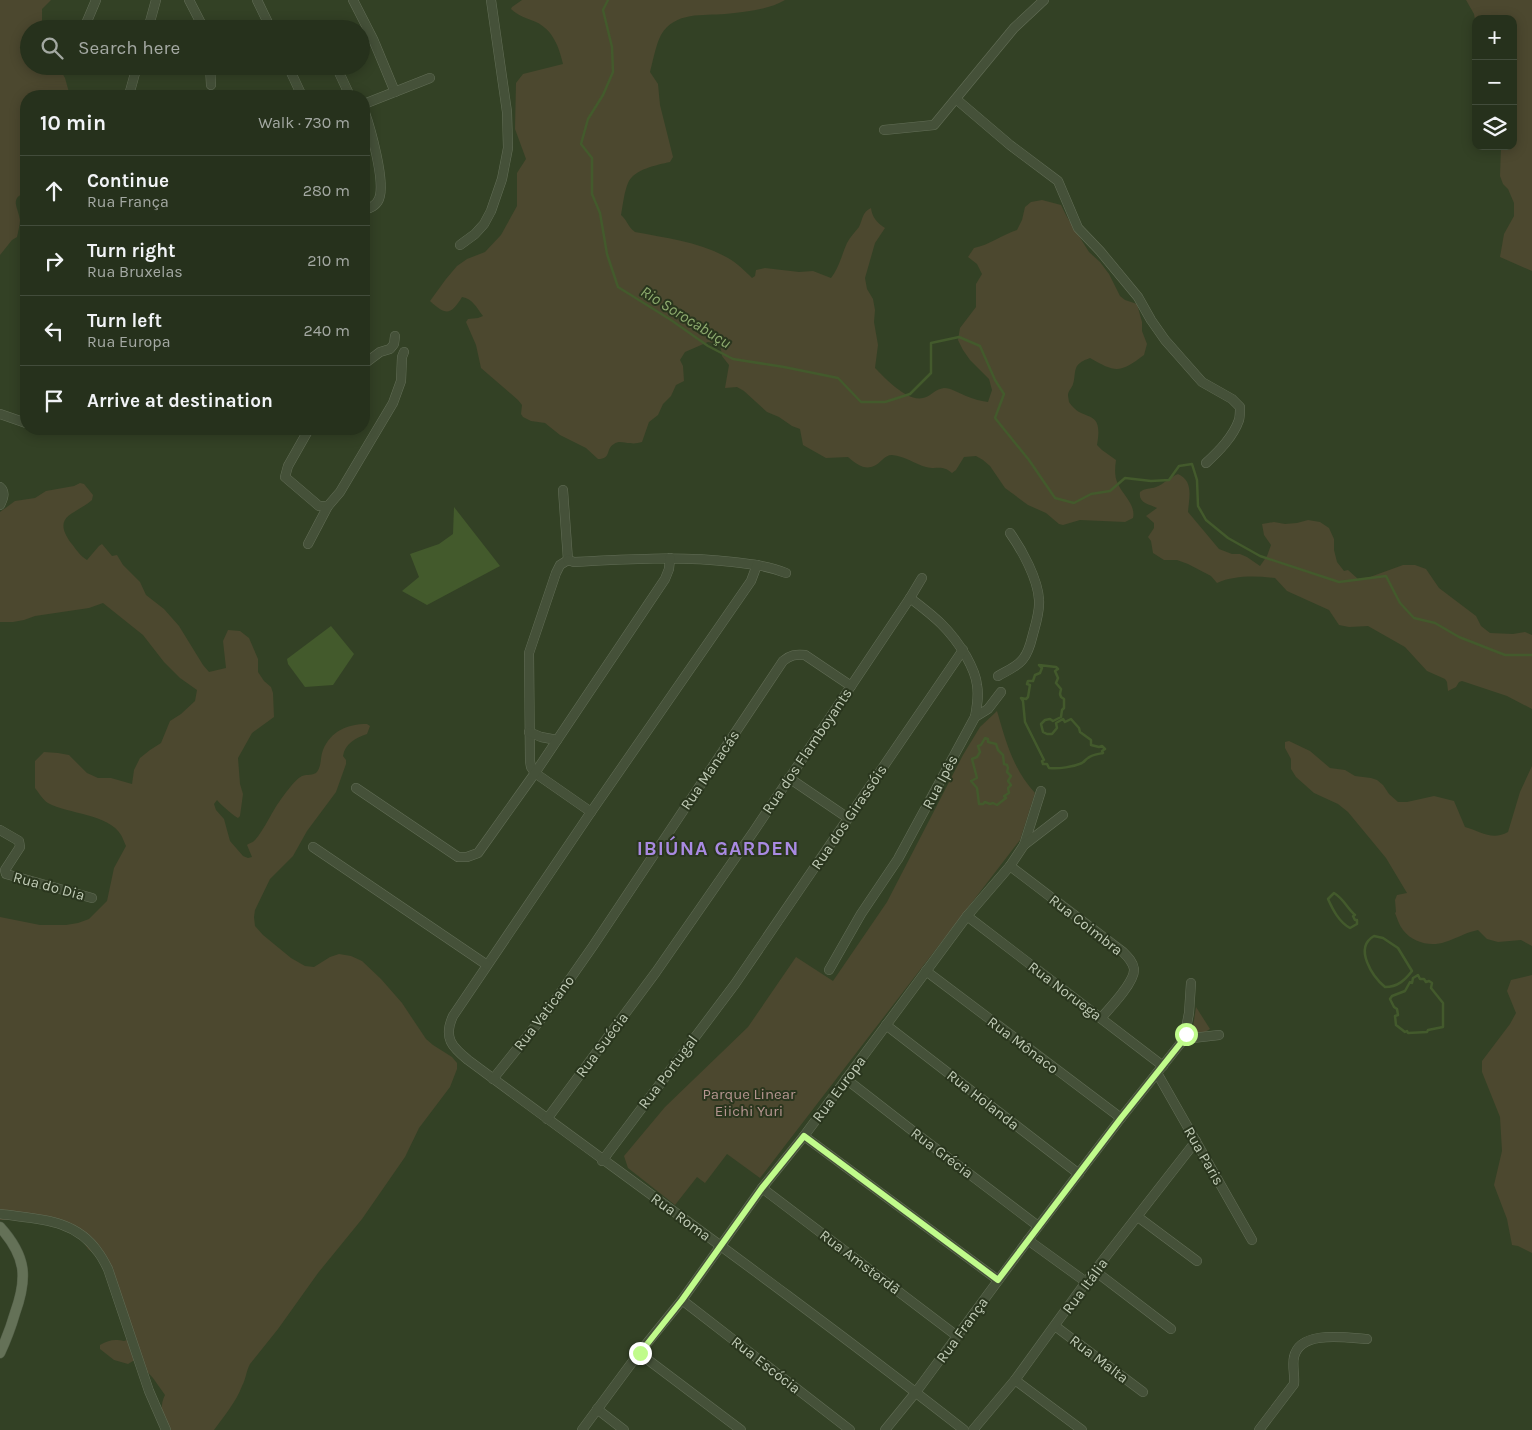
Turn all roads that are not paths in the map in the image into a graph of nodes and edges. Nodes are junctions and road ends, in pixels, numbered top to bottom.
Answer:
1 (96, 0) edge
2 (156, 0) edge
3 (189, 0) edge
4 (258, 0) edge
5 (353, 0) edge
6 (491, 0) edge
7 (1044, 0) edge
8 (88, 20) edge
9 (150, 20) edge
10 (199, 20) edge
11 (267, 20) edge
12 (363, 20) edge
13 (370, 33) edge
14 (135, 75) edge
15 (210, 75) edge
16 (292, 75) edge
17 (340, 75) edge
18 (430, 78) dead end
19 (211, 85) dead end
20 (130, 90) edge
21 (299, 90) edge
22 (347, 90) edge
23 (395, 92) junction
24 (956, 99) junction
25 (370, 102) edge
26 (884, 130) dead end
27 (370, 131) edge
28 (370, 207) edge
29 (460, 245) dead end
30 (395, 336) dead end
31 (404, 352) dead end
32 (370, 360) edge
33 (0, 414) edge
34 (20, 421) edge
35 (306, 435) edge
36 (1206, 463) dead end
37 (1, 488) edge
38 (563, 490) dead end
39 (0, 505) edge
40 (328, 506) junction
41 (1010, 533) dead end
42 (308, 544) dead end
43 (670, 558) junction
44 (568, 560) junction
45 (757, 565) junction
46 (786, 572) dead end
47 (922, 578) dead end
48 (910, 598) junction
49 (963, 650) junction
50 (998, 676) dead end
51 (851, 686) junction
52 (1001, 692) dead end
53 (975, 716) junction
54 (529, 732) junction
55 (557, 740) junction
56 (535, 773) junction
57 (789, 778) junction
58 (356, 788) dead end
59 (1040, 791) dead end
60 (591, 812) junction
61 (1063, 815) dead end
62 (848, 818) junction
63 (0, 830) edge
64 (1024, 845) junction
65 (313, 847) dead end
66 (1010, 866) junction
67 (92, 898) dead end
68 (967, 916) junction
69 (593, 946) joint
70 (487, 965) junction
71 (829, 970) dead end
72 (926, 971) junction
73 (656, 972) joint
74 (1191, 983) dead end
75 (735, 984) joint
76 (1101, 1018) junction
77 (886, 1025) junction
78 (1219, 1035) dead end
79 (1184, 1039) junction
80 (1163, 1066) junction
81 (1157, 1073) junction
82 (493, 1079) junction
83 (846, 1079) junction
84 (1121, 1118) junction
85 (547, 1119) junction
86 (804, 1136) junction
87 (1196, 1141) junction
88 (602, 1160) junction
89 (1079, 1174) junction
90 (762, 1188) junction
91 (0, 1214) edge
92 (1138, 1217) junction
93 (1038, 1226) junction
94 (0, 1227) edge
95 (1028, 1240) junction
96 (1252, 1240) dead end
97 (721, 1246) junction
98 (1197, 1262) dead end
99 (1095, 1271) junction
100 (998, 1280) junction
101 (1086, 1282) junction
102 (682, 1300) junction
103 (1055, 1326) junction
104 (1170, 1329) dead end
105 (957, 1336) junction
106 (1367, 1339) dead end
107 (0, 1353) edge
108 (640, 1353) junction
109 (1015, 1380) junction
110 (916, 1392) junction
111 (1142, 1392) dead end
112 (597, 1409) junction
113 (166, 1430) edge
114 (582, 1430) edge
115 (624, 1430) edge
116 (741, 1430) edge
117 (850, 1430) edge
118 (885, 1430) edge
119 (964, 1430) edge
120 (973, 1430) edge
121 (1082, 1430) edge
122 (1259, 1430) edge

1 - 8 street
2 - 9 street
3 - 10 street
4 - 11 street
5 - 12 street
6 - 29 street
7 - 24 street
13 - 23 street
14 - 20 street
15 - 19 street
16 - 21 street
17 - 22 street
18 - 23 street
23 - 25 street
24 - 26 street
24 - 36 street
27 - 28 street
30 - 32 street
31 - 40 street
33 - 34 street
35 - 40 street
37 - 39 street
38 - 44 street
40 - 42 street
41 - 50 street
43 - 44 street
43 - 45 street
43 - 55 street
44 - 54 street
45 - 46 street
45 - 60 street
47 - 48 street, Rua dos Flamboyants
48 - 49 street, Rua Ipês
48 - 51 street, Rua dos Flamboyants
49 - 53 street, Rua Ipês
49 - 62 street, Rua dos Girassóis
51 - 57 street, Rua dos Flamboyants
51 - 69 street, Rua Manacás
52 - 53 street
53 - 71 street, Rua Ipês
54 - 55 street
54 - 56 street
55 - 56 street
56 - 58 street
56 - 60 street
57 - 62 street
57 - 73 street, Rua dos Flamboyants
59 - 64 street, Rua Europa
60 - 70 street
61 - 64 street, Rua Europa
62 - 75 street, Rua dos Girassóis
63 - 67 street, Rua do Dia
64 - 66 street, Rua Europa
65 - 70 street
66 - 68 street, Rua Europa
66 - 76 street, Rua Coimbra
68 - 72 street, Rua Europa
68 - 76 street, Rua Noruega
69 - 82 street, Rua Vaticano
70 - 82 street, Rua Roma
72 - 77 street, Rua Europa
72 - 84 street, Rua Mônaco
73 - 85 street, Rua Suécia
74 - 79 street, Rua França
75 - 88 street, Rua Portugal
76 - 80 street, Rua Noruega
77 - 83 street, Rua Europa
77 - 89 street, Rua Holanda
78 - 79 street
79 - 80 street, Rua França
80 - 81 street, Rua França
81 - 84 street, Rua França
81 - 87 street, Rua Paris
82 - 85 street, Rua Roma
83 - 86 street, Rua Europa
83 - 93 street, Rua Grécia
84 - 89 street, Rua França
85 - 88 street, Rua Roma
86 - 90 street, Rua Europa
86 - 100 street
87 - 92 street, Rua Itália
87 - 96 street, Rua Paris
88 - 97 street, Rua Roma
89 - 93 street, Rua França
90 - 97 street, Rua Europa
90 - 105 street, Rua Amsterdã
91 - 113 street
92 - 98 street
92 - 99 street, Rua Itália
93 - 95 street, Rua França
94 - 107 main road
95 - 100 street, Rua França
95 - 101 street
97 - 102 street, Rua Europa
97 - 110 street, Rua Roma
99 - 101 street, Rua Itália
99 - 104 street
100 - 105 street, Rua França
101 - 103 street, Rua Itália
102 - 108 street, Rua Europa
102 - 117 street, Rua Escócia
103 - 109 street, Rua Itália
103 - 111 street, Rua Malta
105 - 110 street, Rua França
106 - 122 street
108 - 112 street, Rua Europa
108 - 116 street
109 - 120 street, Rua Itália
109 - 121 street
110 - 118 street, Rua França
110 - 119 street, Rua Roma
112 - 114 street, Rua Europa
112 - 115 street

